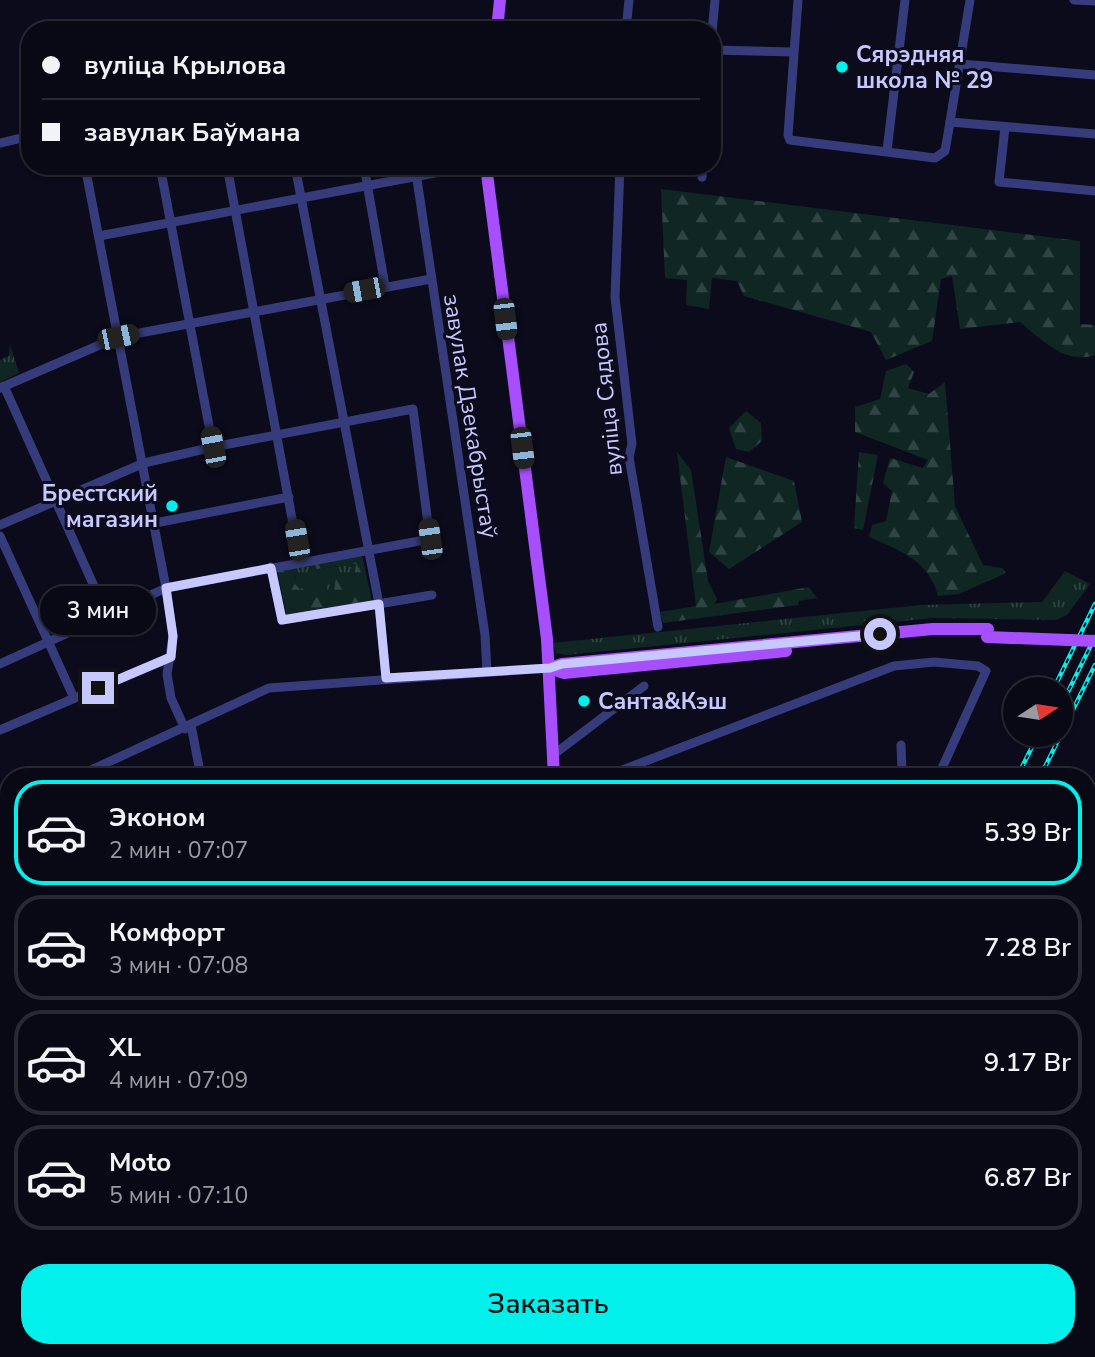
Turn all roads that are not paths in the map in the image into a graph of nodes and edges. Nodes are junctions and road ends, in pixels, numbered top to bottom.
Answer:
1 (500, 0) edge
2 (629, 0) edge
3 (715, 0) edge
4 (798, 0) edge
5 (905, 0) edge
6 (970, 0) edge
7 (1074, 0) edge
8 (1095, 1) edge
9 (498, 21) edge
10 (627, 21) edge
11 (713, 21) edge
12 (721, 50) edge
13 (793, 52) junction
14 (961, 64) junction
15 (1095, 75) edge
16 (950, 122) junction
17 (1005, 127) junction
18 (1095, 134) edge
19 (21, 138) edge
20 (0, 143) edge
21 (887, 151) junction
22 (87, 175) edge
23 (162, 175) edge
24 (229, 175) edge
25 (297, 175) edge
26 (365, 175) edge
27 (403, 175) edge
28 (417, 175) edge
29 (487, 175) edge
30 (620, 175) edge
31 (367, 186) junction
32 (1095, 191) edge
33 (302, 198) junction
34 (236, 212) junction
35 (172, 224) junction
36 (99, 236) junction
37 (431, 279) junction
38 (385, 286) junction
39 (322, 298) junction
40 (254, 310) junction
41 (189, 322) junction
42 (118, 337) junction
43 (2, 387) edge
44 (344, 422) junction
45 (277, 434) junction
46 (213, 447) junction
47 (144, 463) junction
48 (289, 497) junction
49 (57, 500) junction
50 (155, 523) junction
51 (0, 525) edge
52 (0, 536) edge
53 (368, 550) junction
54 (300, 562) junction
55 (271, 568) junction
56 (166, 588) junction
57 (432, 595) dead end
58 (379, 604) junction
59 (107, 615) junction
60 (658, 627) dead end
61 (987, 633) junction
62 (1095, 633) edge
63 (1095, 641) edge
64 (47, 643) junction
65 (171, 657) junction
66 (0, 664) edge
67 (550, 668) junction
68 (487, 672) junction
69 (386, 678) junction
70 (644, 686) dead end
71 (74, 698) junction
72 (188, 727) junction
73 (0, 730) edge
74 (901, 745) dead end
75 (553, 755) junction
76 (96, 768) edge
77 (199, 768) edge
78 (554, 768) edge
79 (627, 768) edge
80 (902, 768) edge
81 (942, 768) edge

1 - 9 main road
2 - 10 street
3 - 11 street
4 - 13 street
5 - 21 street
6 - 14 street
7 - 8 street
12 - 13 street
13 - 21 street
14 - 15 street
14 - 16 street
16 - 17 street
16 - 21 street
17 - 18 street
17 - 32 street
19 - 20 street
22 - 36 street
23 - 35 street
24 - 34 street
25 - 33 street
26 - 31 street
27 - 31 street
28 - 37 street, завулак Дзекабрыстаў
29 - 67 main road
30 - 60 street, вуліца Сядова
31 - 33 street
31 - 38 street
33 - 34 street
33 - 39 street
34 - 35 street
34 - 40 street
35 - 36 street
35 - 41 street
36 - 42 street
37 - 38 street
37 - 68 street, завулак Дзекабрыстаў
38 - 39 street
39 - 40 street
39 - 44 street
40 - 41 street
40 - 45 street
41 - 42 street
41 - 46 street
42 - 43 street
42 - 47 street
43 - 49 street
44 - 45 street
44 - 53 street
44 - 53 street
45 - 46 street
45 - 48 street
46 - 47 street
47 - 49 street
47 - 50 street
48 - 50 street
48 - 54 street
49 - 51 street
49 - 59 street
50 - 56 street
52 - 64 street
53 - 54 street
53 - 58 street
54 - 55 street
55 - 56 street
55 - 58 street
56 - 59 street
56 - 65 street
57 - 58 street
58 - 69 street
59 - 64 street
61 - 62 main road
61 - 63 main road, bridge
61 - 67 main road
64 - 66 street
64 - 71 street
65 - 71 street
65 - 72 street
67 - 68 street
67 - 75 main road
68 - 69 street
69 - 72 street
70 - 75 street
71 - 73 street
72 - 76 street
72 - 77 street
74 - 80 street
75 - 78 main road
79 - 81 street

